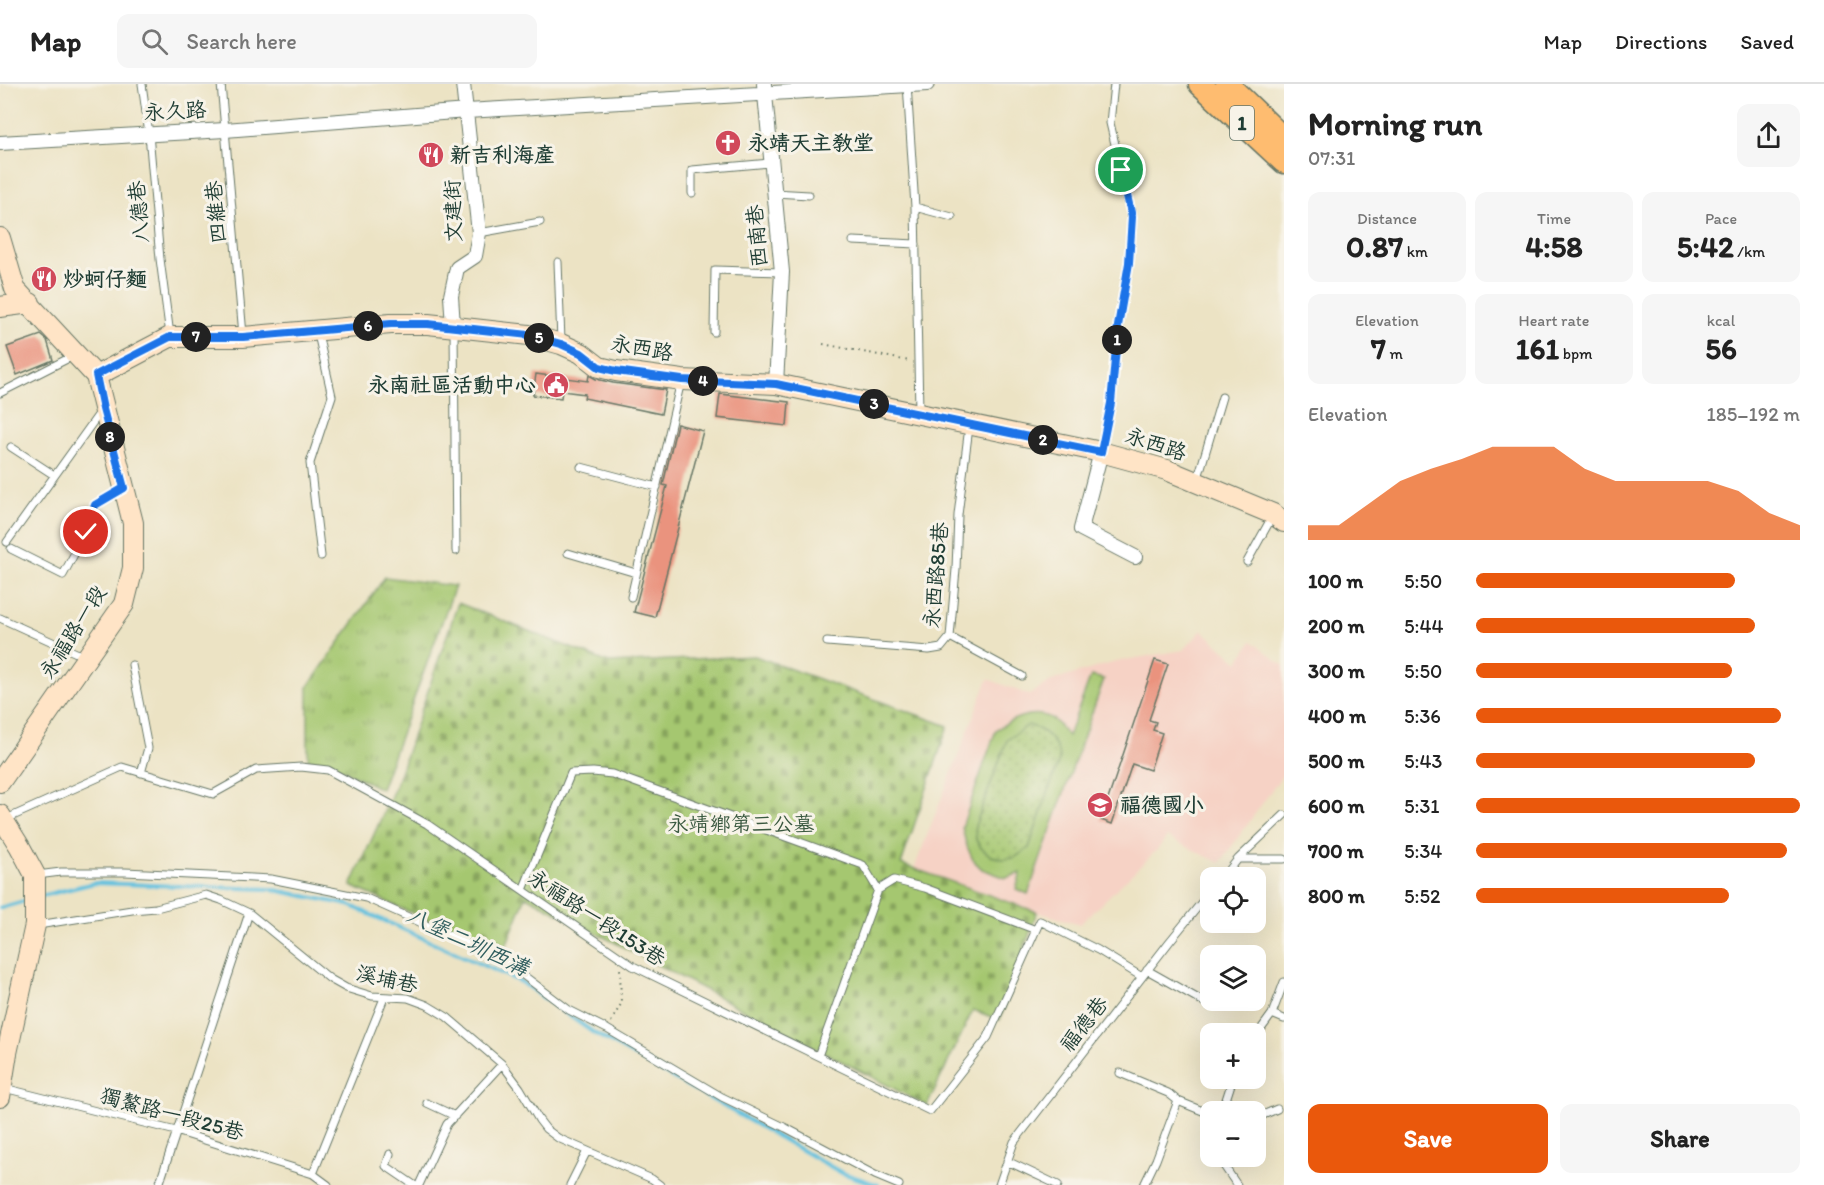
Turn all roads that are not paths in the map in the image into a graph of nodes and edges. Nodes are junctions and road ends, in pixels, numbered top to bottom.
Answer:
1 (142, 84) edge
2 (221, 84) edge
3 (463, 84) edge
4 (927, 84) edge
5 (1114, 84) edge
6 (1200, 84) edge
7 (1227, 84) edge
8 (907, 85) edge
9 (764, 89) edge
10 (466, 111) junction
11 (225, 130) junction
12 (149, 134) junction
13 (1284, 139) edge
14 (0, 143) edge
15 (1284, 162) edge
16 (770, 163) junction
17 (692, 193) dead end
18 (774, 193) junction
19 (808, 195) dead end
20 (915, 207) junction
21 (952, 217) dead end
22 (540, 222) dead end
23 (479, 233) junction
24 (0, 238) edge
25 (853, 241) dead end
26 (916, 244) junction
27 (558, 262) dead end
28 (782, 272) junction
29 (30, 303) junction
30 (0, 307) edge
31 (453, 326) junction
32 (317, 330) junction
33 (714, 332) dead end
34 (170, 337) junction
35 (243, 337) junction
36 (561, 344) junction
37 (77, 353) junction
38 (96, 375) junction
39 (682, 380) junction
40 (776, 384) junction
41 (0, 393) edge
42 (1222, 397) dead end
43 (103, 409) junction
44 (919, 414) junction
45 (969, 425) junction
46 (11, 447) dead end
47 (1101, 452) junction
48 (581, 467) dead end
49 (54, 475) junction
50 (1196, 482) junction
51 (657, 487) junction
52 (124, 488) junction
53 (1279, 518) edge
54 (7, 542) dead end
55 (11, 549) dead end
56 (456, 551) dead end
57 (568, 553) dead end
58 (321, 556) dead end
59 (1135, 557) dead end
60 (1247, 562) dead end
61 (636, 573) junction
62 (631, 597) dead end
63 (0, 618) edge
64 (950, 637) junction
65 (826, 642) dead end
66 (87, 658) junction
67 (132, 665) dead end
68 (1022, 676) dead end
69 (141, 772) junction
70 (0, 783) edge
71 (1284, 815) edge
72 (2, 818) edge
73 (1238, 859) junction
74 (1284, 859) edge
75 (1232, 867) edge
76 (34, 875) junction
77 (523, 890) junction
78 (878, 890) junction
79 (1200, 904) edge
80 (249, 913) junction
81 (35, 925) junction
82 (1036, 930) junction
83 (1144, 973) junction
84 (1284, 982) edge
85 (384, 998) junction
86 (1200, 1000) edge
87 (1272, 1014) junction
88 (1284, 1019) edge
89 (1265, 1023) edge
90 (818, 1056) junction
91 (502, 1064) junction
92 (1120, 1073) dead end
93 (1, 1092) edge
94 (1178, 1101) junction
95 (427, 1103) dead end
96 (1277, 1109) dead end
97 (1200, 1110) edge
98 (1266, 1114) edge
99 (455, 1116) junction
100 (176, 1131) junction
101 (587, 1151) junction
102 (390, 1154) dead end
103 (1007, 1161) junction
104 (1225, 1167) edge
105 (314, 1174) junction
106 (159, 1185) edge
107 (328, 1185) edge
108 (416, 1185) edge
109 (570, 1185) edge
110 (660, 1185) edge
111 (899, 1185) edge
112 (999, 1185) edge
113 (1058, 1185) edge
114 (1144, 1185) edge
115 (1237, 1185) edge

1 - 12 lane, 八德巷
2 - 11 lane, 四維巷
3 - 10 street, 文建街
4 - 8 street, 永久路
5 - 47 lane
6 - 15 main road, 1
7 - 13 main road, 1
8 - 9 street, 永久路
8 - 20 lane
9 - 10 street, 永久路
9 - 16 street, 西南巷
10 - 11 street, 永久路
10 - 23 street, 文建街
11 - 12 street, 永久路
11 - 35 lane, 四維巷
12 - 14 street, 永久路
12 - 34 lane, 八德巷
16 - 17 lane
16 - 18 street, 西南巷
18 - 19 lane
18 - 28 street, 西南巷
20 - 21 lane
20 - 26 lane
22 - 23 lane
23 - 31 street, 文建街
24 - 29 street, 永福路一段
25 - 26 lane
26 - 44 lane
27 - 36 lane
28 - 33 lane
28 - 40 street, 西南巷
29 - 30 street
29 - 37 street, 永福路一段
31 - 32 street, 永西路
31 - 36 street, 永西路
31 - 56 lane
32 - 35 street, 永西路
32 - 58 lane
34 - 35 street, 永西路
34 - 38 street, 永西路
36 - 39 street, 永西路
37 - 38 street, 永福路一段
37 - 41 lane
38 - 43 street, 永福路一段
39 - 40 street, 永西路
39 - 51 lane
40 - 44 street, 永西路
42 - 50 lane
43 - 49 lane
43 - 52 street, 永福路一段
44 - 45 street, 永西路
45 - 47 street, 永西路
45 - 64 lane, 永西路85巷
46 - 49 lane
47 - 50 street, 永西路
47 - 59 street
48 - 51 lane
49 - 54 lane
50 - 53 street, 永西路
51 - 61 lane
52 - 55 lane
52 - 66 street, 永福路一段
53 - 60 lane
57 - 61 lane
61 - 62 lane
63 - 66 lane
64 - 65 lane, 永西路85巷
64 - 68 lane
66 - 70 street, 永福路一段
67 - 69 lane
69 - 72 lane, 永福路一段153巷
69 - 77 lane, 永福路一段153巷
71 - 73 lane
72 - 76 street
73 - 74 lane
73 - 75 lane
76 - 81 street
76 - 111 lane
77 - 78 lane
77 - 90 lane, 永福路一段153巷
78 - 82 lane
78 - 90 lane
79 - 83 lane, 福德巷
80 - 81 lane, 溪埔巷
80 - 85 lane, 溪埔巷
80 - 100 lane
81 - 93 street
82 - 83 lane
82 - 90 lane, 永福路一段153巷
83 - 86 lane
83 - 103 lane, 福德巷
84 - 87 lane
85 - 91 lane, 溪埔巷
85 - 105 lane
87 - 88 lane
87 - 89 lane
91 - 99 lane
91 - 101 lane, 溪埔巷
92 - 94 lane
93 - 100 lane, 獨鰲路一段25巷
94 - 97 lane
94 - 114 lane
95 - 99 lane
96 - 98 lane
99 - 108 lane
100 - 105 lane, 獨鰲路一段25巷
100 - 106 lane
101 - 109 lane
101 - 110 lane, 溪埔巷
102 - 108 lane
103 - 112 lane, 福德巷
103 - 113 lane
104 - 115 lane
105 - 107 lane, 獨鰲路一段25巷

